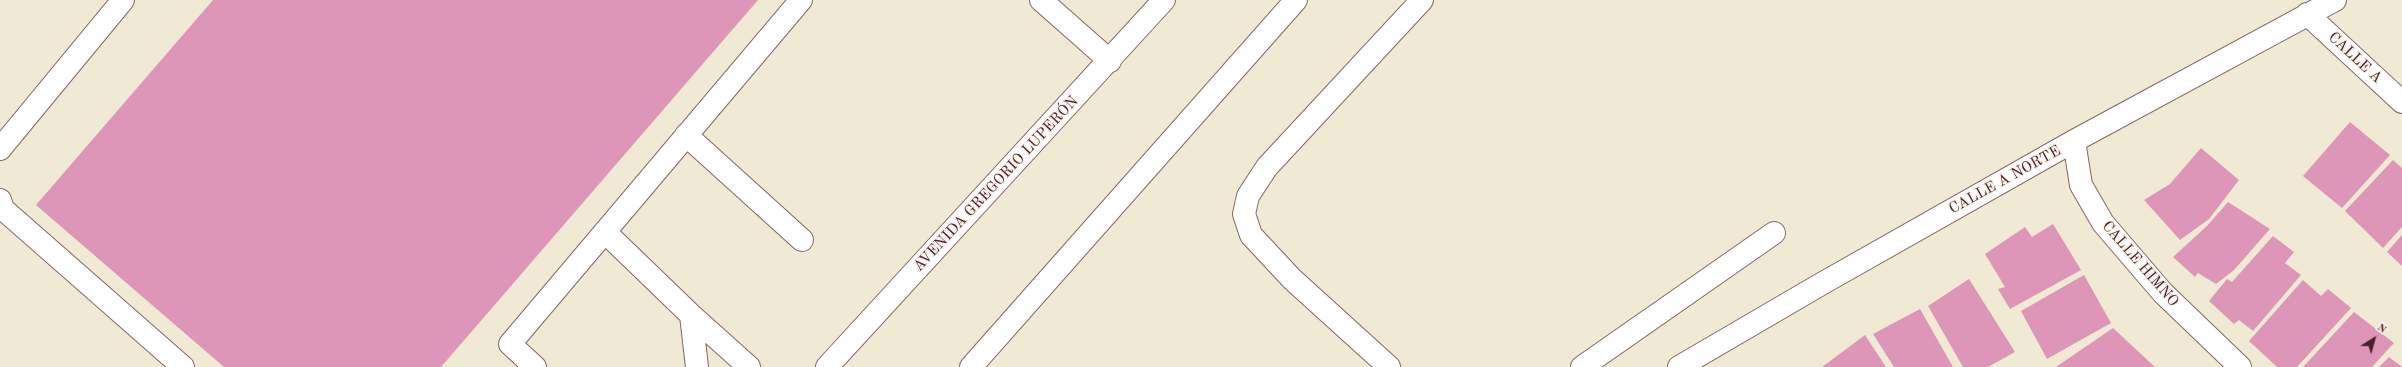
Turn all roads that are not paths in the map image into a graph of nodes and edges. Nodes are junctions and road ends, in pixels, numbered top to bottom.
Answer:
1 (123, 0) edge
2 (801, 0) edge
3 (1041, 0) edge
4 (1164, 0) edge
5 (1296, 0) edge
6 (1422, 0) edge
7 (2335, 0) edge
8 (2307, 14) junction
9 (1110, 61) junction
10 (2402, 102) edge
11 (686, 135) junction
12 (2074, 141) junction
13 (0, 149) edge
14 (0, 200) edge
15 (605, 232) junction
16 (1774, 233) dead end
17 (802, 240) dead end
18 (691, 315) junction
19 (183, 367) edge
20 (535, 367) edge
21 (698, 367) edge
22 (749, 367) edge
23 (827, 367) edge
24 (971, 367) edge
25 (1389, 367) edge
26 (1582, 367) edge
27 (1679, 367) edge
28 (2240, 367) edge

1 - 13 street
2 - 11 street
3 - 9 street
4 - 9 street, AVENIDA GREGORIO LUPERÓN
5 - 24 street
6 - 25 street
7 - 8 street, CALLE A NORTE
8 - 10 street, CALLE A
8 - 12 street, CALLE A NORTE
9 - 23 street, AVENIDA GREGORIO LUPERÓN
11 - 15 street
11 - 17 street
12 - 27 street, CALLE A NORTE
12 - 28 street, CALLE HIMNO
14 - 19 street
15 - 18 street
15 - 20 street
16 - 26 street
18 - 21 street
18 - 22 street

